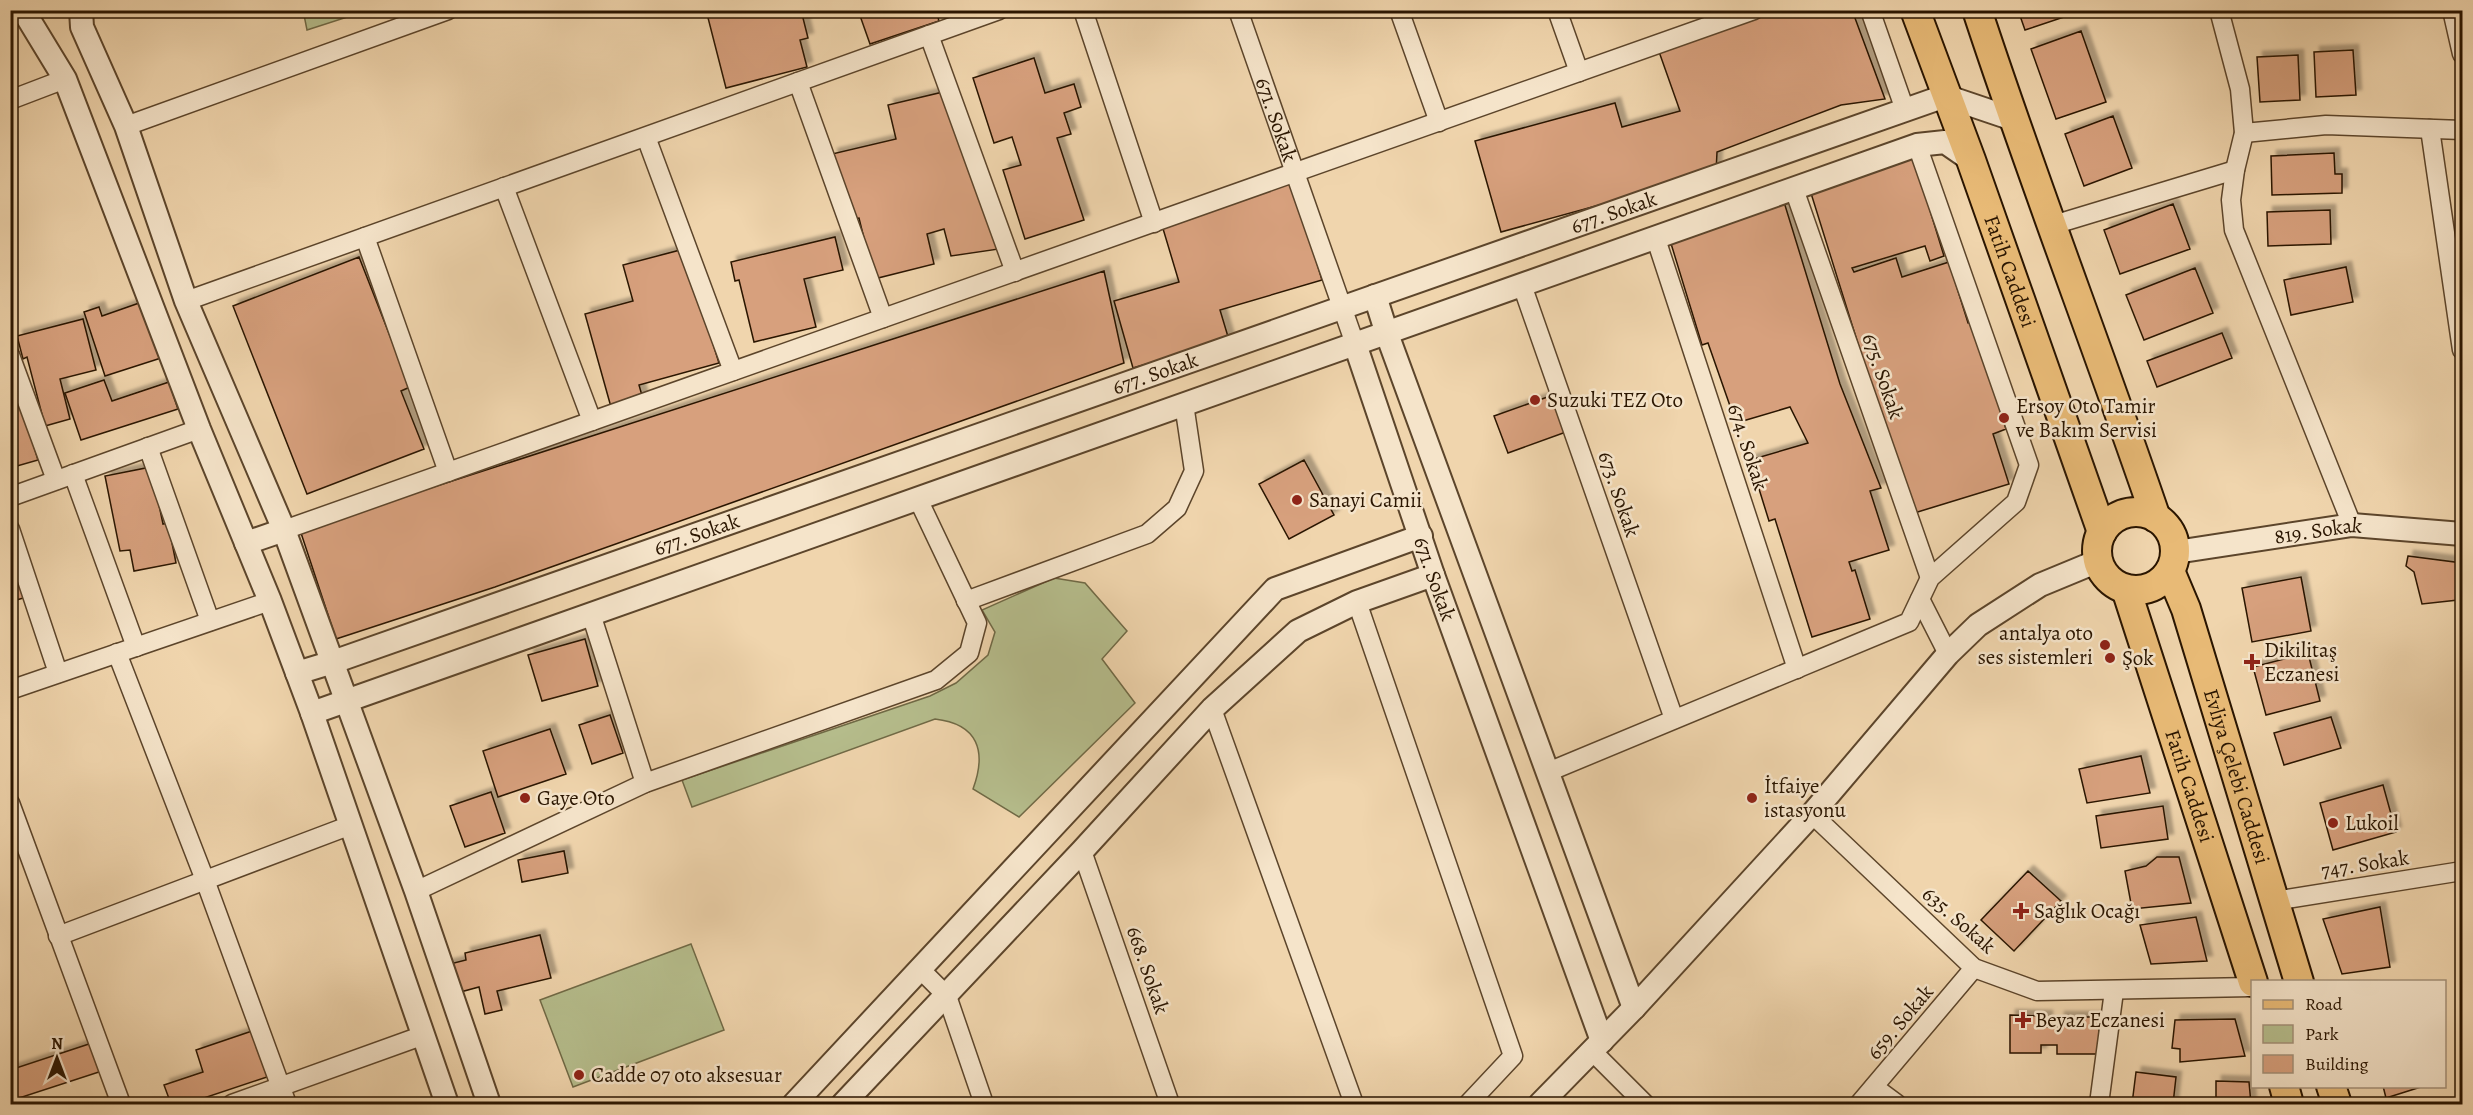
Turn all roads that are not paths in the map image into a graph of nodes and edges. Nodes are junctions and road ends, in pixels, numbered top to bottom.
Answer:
1 (23, 10) edge
2 (81, 10) edge
3 (448, 10) edge
4 (999, 10) edge
5 (1083, 10) edge
6 (1238, 10) edge
7 (1399, 10) edge
8 (1557, 10) edge
9 (1754, 10) edge
10 (1870, 10) edge
11 (1915, 10) edge
12 (1977, 10) edge
13 (2219, 10) edge
14 (2452, 10) edge
15 (1723, 16) edge
16 (929, 35) junction
17 (2463, 54) edge
18 (1579, 72) junction
19 (64, 79) junction
20 (798, 82) junction
21 (1945, 96) junction
22 (10, 100) edge
23 (1905, 110) junction
24 (2013, 120) junction
25 (1438, 122) junction
26 (126, 126) junction
27 (2430, 129) junction
28 (2463, 130) edge
29 (2244, 133) junction
30 (646, 137) junction
31 (1917, 146) junction
32 (1971, 160) junction
33 (2235, 170) junction
34 (1295, 173) junction
35 (504, 188) junction
36 (1794, 189) junction
37 (1154, 223) junction
38 (2053, 225) junction
39 (365, 237) junction
40 (1656, 239) junction
41 (1015, 272) junction
42 (1522, 285) junction
43 (1375, 296) junction
44 (186, 301) junction
45 (1342, 307) junction
46 (155, 314) junction
47 (883, 318) junction
48 (1387, 334) junction
49 (1355, 344) junction
50 (2463, 351) edge
51 (10, 355) edge
52 (733, 372) junction
53 (1184, 404) junction
54 (592, 421) junction
55 (199, 429) junction
56 (148, 447) junction
57 (448, 472) junction
58 (65, 477) junction
59 (10, 497) edge
60 (918, 499) junction
61 (2156, 518) junction
62 (2352, 525) junction
63 (10, 529) edge
64 (284, 530) junction
65 (2102, 532) junction
66 (2463, 534) edge
67 (1421, 537) junction
68 (246, 543) junction
69 (2098, 561) junction
70 (2173, 561) junction
71 (1434, 575) junction
72 (1930, 578) junction
73 (2126, 589) junction
74 (1920, 598) junction
75 (270, 601) junction
76 (966, 601) junction
77 (1357, 602) junction
78 (591, 614) junction
79 (210, 621) junction
80 (136, 647) junction
81 (117, 653) junction
82 (1948, 654) junction
83 (333, 662) junction
84 (1797, 669) junction
85 (58, 673) junction
86 (297, 673) junction
87 (10, 690) edge
88 (346, 701) junction
89 (1212, 709) junction
90 (312, 713) junction
91 (1674, 719) junction
92 (1548, 772) junction
93 (645, 783) junction
94 (10, 803) edge
95 (1812, 814) junction
96 (351, 825) junction
97 (1083, 851) junction
98 (2463, 871) edge
99 (205, 880) junction
100 (416, 891) junction
101 (2274, 901) junction
102 (58, 936) junction
103 (919, 968) junction
104 (1974, 968) junction
105 (2253, 980) edge
106 (2299, 980) edge
107 (2251, 987) edge
108 (2114, 991) junction
109 (947, 996) junction
110 (1634, 1008) junction
111 (424, 1035) junction
112 (1597, 1046) junction
113 (281, 1087) junction
114 (1874, 1087) junction
115 (2285, 1088) edge
116 (2332, 1088) edge
117 (121, 1104) edge
118 (232, 1104) edge
119 (287, 1104) edge
120 (447, 1104) edge
121 (489, 1104) edge
122 (794, 1104) edge
123 (843, 1104) edge
124 (984, 1104) edge
125 (1170, 1104) edge
126 (1354, 1104) edge
127 (1468, 1104) edge
128 (1540, 1104) edge
129 (1644, 1104) edge
130 (1859, 1104) edge
131 (1897, 1104) edge
132 (2099, 1104) edge
133 (2289, 1104) edge
134 (2337, 1104) edge

1 - 19 street
2 - 26 street
3 - 26 street
4 - 16 street
5 - 37 street
6 - 34 street, 671. Sokak
7 - 25 street
8 - 18 street
9 - 15 street
10 - 23 street
11 - 21 main road, Fatih Caddesi
12 - 24 main road
13 - 29 street
14 - 17 street
15 - 18 street
16 - 20 street
16 - 41 street
18 - 25 street
19 - 22 street
19 - 46 street
20 - 30 street
20 - 47 street
21 - 23 street, 677. Sokak
21 - 24 street
21 - 32 main road, Fatih Caddesi
23 - 43 street, 677. Sokak
24 - 38 main road
25 - 34 street
26 - 44 street
27 - 28 street
27 - 29 street
27 - 50 street
29 - 33 street
30 - 35 street
30 - 52 street
31 - 32 street, 677. Sokak
31 - 36 street, 677. Sokak
31 - 72 street
32 - 65 main road, Fatih Caddesi
33 - 38 street
33 - 62 street
34 - 37 street
34 - 45 street, 671. Sokak
35 - 39 street
35 - 54 street
36 - 40 street, 677. Sokak
36 - 72 street, 675. Sokak
37 - 41 street
38 - 61 main road
39 - 44 street
39 - 57 street
40 - 42 street, 677. Sokak
40 - 84 street, 674. Sokak
41 - 47 street
42 - 48 street, 677. Sokak
42 - 91 street, 673. Sokak
43 - 45 street, 677. Sokak
43 - 48 street, 671. Sokak
44 - 46 street
44 - 64 street
45 - 49 street, 671. Sokak
45 - 83 street, 677. Sokak
46 - 55 street
47 - 52 street
48 - 49 street, 677. Sokak
48 - 92 street, 671. Sokak
49 - 53 street, 677. Sokak
49 - 67 street, 671. Sokak
51 - 58 street
52 - 54 street
53 - 60 street, 677. Sokak
53 - 76 street
54 - 57 street
55 - 56 street
55 - 68 street
56 - 58 street
56 - 79 street
57 - 64 street
58 - 59 street
58 - 80 street
60 - 76 street
60 - 78 street, 677. Sokak
61 - 65 main road
61 - 70 main road
62 - 66 street, 819. Sokak
62 - 70 street, 819. Sokak
63 - 85 street
64 - 68 street
64 - 83 street
65 - 69 main road
67 - 71 street, 671. Sokak
67 - 103 street
68 - 75 street
69 - 73 main road
69 - 82 street
70 - 73 main road
70 - 101 main road, Evliya Çelebi Caddesi
71 - 77 street
71 - 112 street, 671. Sokak
72 - 74 street
73 - 105 main road, Fatih Caddesi
74 - 82 street
74 - 84 street
75 - 79 street
75 - 86 street
76 - 93 street
77 - 89 street
77 - 127 street
78 - 88 street, 677. Sokak
78 - 93 street
79 - 80 street
80 - 81 street
81 - 85 street
81 - 99 street
82 - 95 street
83 - 86 street, 677. Sokak
83 - 88 street
84 - 91 street
85 - 87 street
86 - 90 street
88 - 90 street, 677. Sokak
88 - 100 street
89 - 97 street
89 - 126 street
90 - 96 street
91 - 92 street
92 - 110 street, 671. Sokak
93 - 100 street
94 - 102 street
95 - 104 street, 635. Sokak
95 - 110 street
96 - 99 street
96 - 111 street
97 - 109 street
97 - 125 street, 668. Sokak
98 - 101 street, 747. Sokak
99 - 102 street
99 - 113 street
100 - 121 street
101 - 106 main road, Evliya Çelebi Caddesi
102 - 117 street
103 - 109 street
103 - 122 street
104 - 108 street, 635. Sokak
104 - 114 street, 659. Sokak
107 - 108 street, 635. Sokak
108 - 132 street
109 - 123 street
109 - 124 street
110 - 112 street
111 - 113 street
111 - 120 street
112 - 128 street
112 - 129 street
113 - 118 street
113 - 119 street
114 - 130 street, 659. Sokak
114 - 131 street
115 - 133 main road
116 - 134 main road

